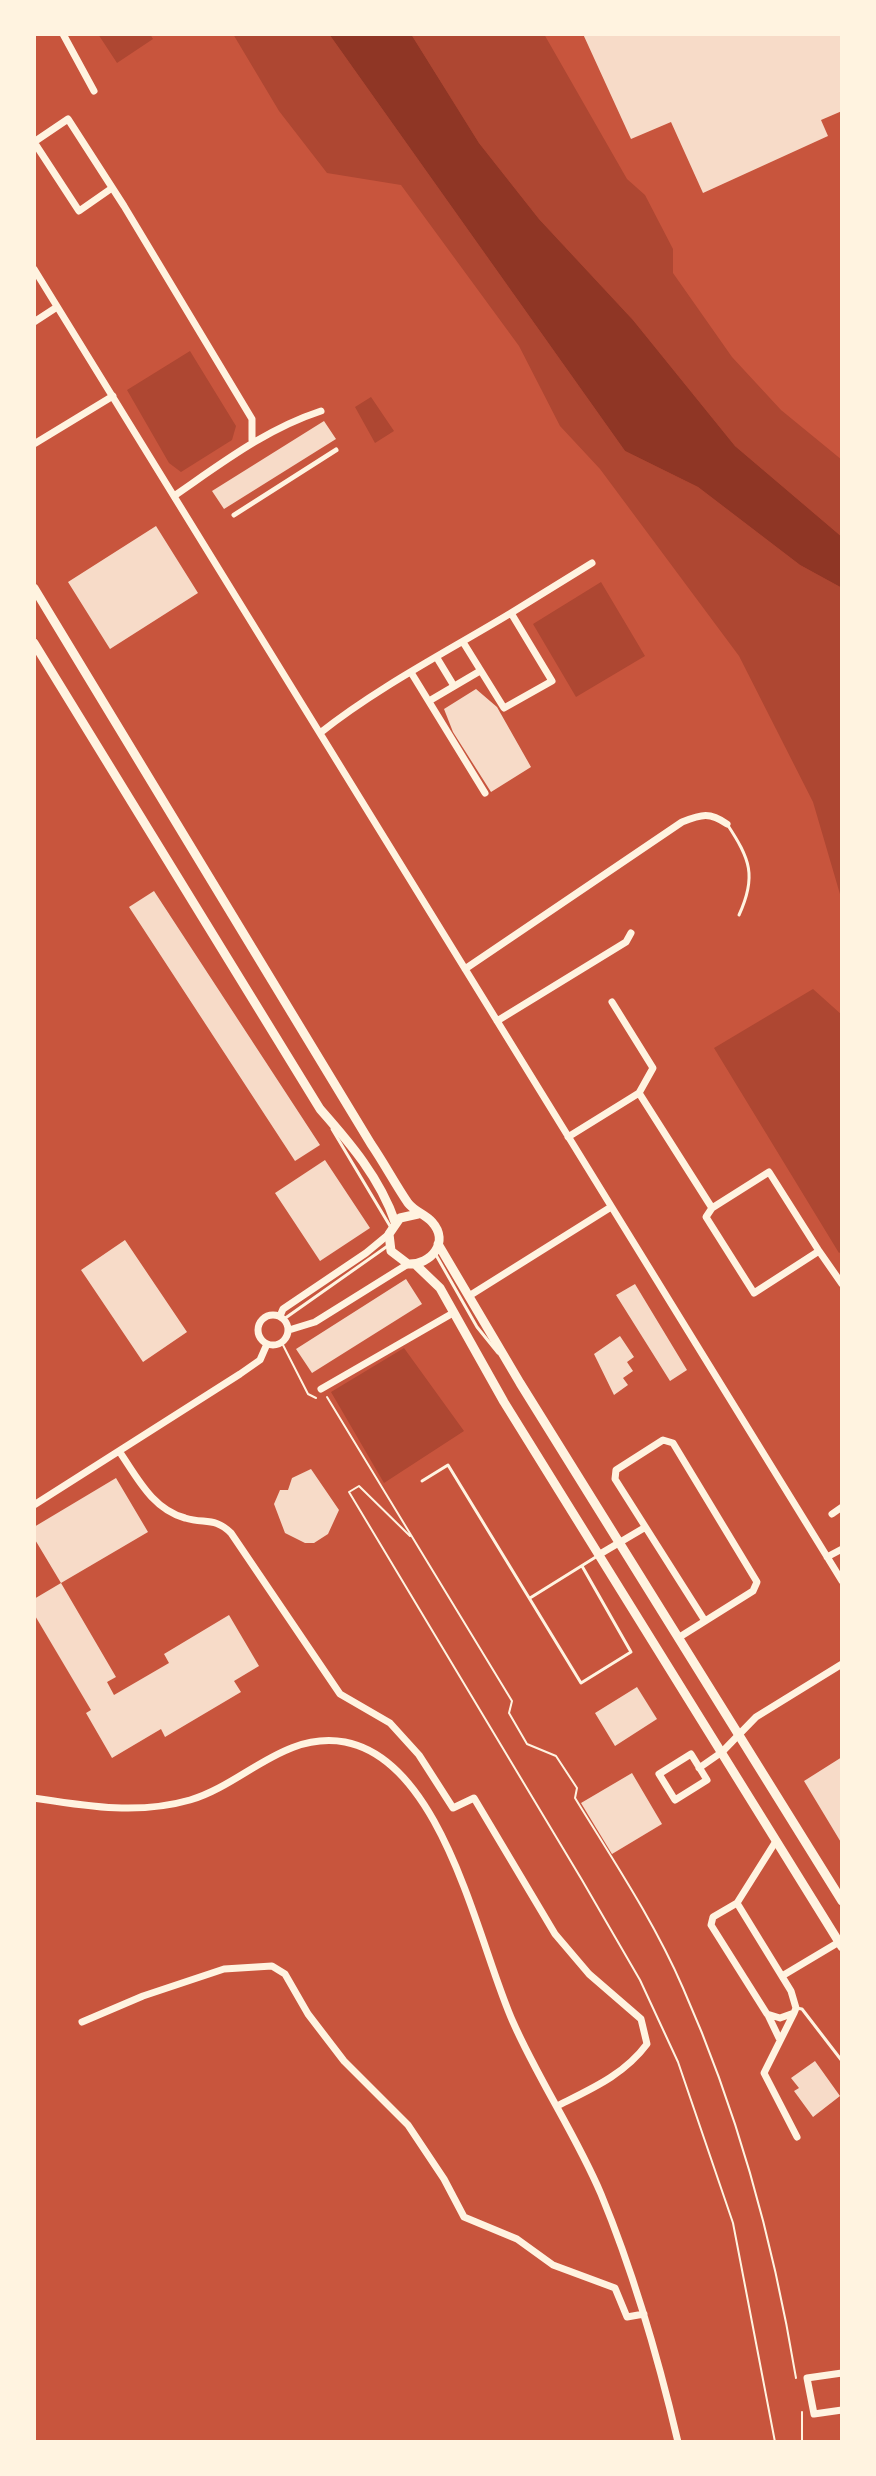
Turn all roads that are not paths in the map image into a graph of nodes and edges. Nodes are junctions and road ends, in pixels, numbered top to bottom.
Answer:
1 (63, 34) edge
2 (94, 91) dead end
3 (112, 188) junction
4 (34, 269) edge
5 (57, 307) junction
6 (34, 322) edge
7 (113, 396) junction
8 (321, 411) dead end
9 (252, 440) junction
10 (34, 444) edge
11 (336, 450) dead end
12 (174, 496) junction
13 (234, 515) dead end
14 (592, 563) dead end
15 (34, 588) edge
16 (511, 613) junction
17 (463, 642) junction
18 (34, 643) edge
19 (437, 658) junction
20 (480, 671) junction
21 (412, 674) junction
22 (454, 686) junction
23 (429, 701) junction
24 (320, 733) junction
25 (485, 793) dead end
26 (727, 824) joint
27 (739, 915) dead end
28 (631, 933) dead end
29 (465, 969) junction
30 (612, 1002) dead end
31 (497, 1021) junction
32 (639, 1093) junction
33 (568, 1137) junction
34 (611, 1207) junction
35 (712, 1208) junction
36 (418, 1214) junction
37 (391, 1228) junction
38 (389, 1245) junction
39 (437, 1248) junction
40 (819, 1251) junction
41 (412, 1264) junction
42 (842, 1269) edge
43 (832, 1271) junction
44 (842, 1284) edge
45 (469, 1296) junction
46 (453, 1313) junction
47 (282, 1317) junction
48 (289, 1330) junction
49 (267, 1344) junction
50 (507, 1361) junction
51 (323, 1391) road end
52 (119, 1451) junction
53 (422, 1481) dead end
54 (34, 1505) edge
55 (842, 1507) edge
56 (832, 1514) dead end
57 (644, 1528) junction
58 (619, 1544) junction
59 (842, 1549) edge
60 (600, 1554) junction
61 (827, 1557) junction
62 (582, 1566) junction
63 (842, 1581) edge
64 (530, 1598) junction
65 (705, 1621) junction
66 (678, 1638) junction
67 (842, 1664) edge
68 (739, 1734) junction
69 (722, 1752) junction
70 (699, 1768) junction
71 (34, 1798) edge
72 (776, 1841) junction
73 (839, 1890) edge
74 (842, 1901) edge
75 (737, 1903) junction
76 (840, 1944) edge
77 (782, 1976) junction
78 (795, 2011) junction
79 (767, 2014) junction
80 (82, 2022) dead end
81 (779, 2038) junction
82 (842, 2061) edge
83 (557, 2106) junction
84 (797, 2137) dead end
85 (644, 2314) junction
86 (842, 2373) edge
87 (842, 2410) edge
88 (678, 2442) edge

1 - 2 street
3 - 3 street
3 - 9 street
4 - 5 street
5 - 6 street
5 - 7 street
7 - 10 street
7 - 12 street
8 - 9 street
9 - 12 street
11 - 13 street
12 - 24 street
14 - 16 street
15 - 36 main road
16 - 17 street
16 - 20 street
17 - 19 street
17 - 20 street
18 - 37 main road
19 - 21 street
19 - 22 street
20 - 22 street
21 - 23 street
21 - 24 street
22 - 23 street
23 - 25 street
24 - 29 street
26 - 27 lane
26 - 29 street
28 - 31 street
29 - 31 street
30 - 32 street
31 - 33 street
32 - 33 street
32 - 35 street
33 - 34 street
34 - 45 street
34 - 61 street
35 - 40 street
35 - 40 street
36 - 37 main road
36 - 39 main road
37 - 38 main road
37 - 47 street
38 - 41 main road
38 - 47 lane
39 - 41 main road
39 - 45 main road
39 - 50 lane
40 - 43 street
41 - 46 main road
41 - 48 street
42 - 43 street
43 - 44 street
45 - 50 main road
46 - 51 street
46 - 60 main road
47 - 48 street
47 - 49 street
48 - 49 street
49 - 52 street
50 - 58 main road
52 - 54 street
52 - 83 street
53 - 64 lane
55 - 56 street
57 - 58 street
57 - 65 street
57 - 65 street
58 - 60 street
58 - 66 main road
59 - 61 street
60 - 62 lane
60 - 69 main road
61 - 63 street
62 - 64 lane
62 - 64 lane
65 - 66 street
66 - 68 main road
67 - 68 street
68 - 69 street
68 - 73 main road
69 - 70 street
69 - 72 main road
70 - 70 street
71 - 83 street
72 - 75 street
72 - 76 main road
73 - 74 main road
75 - 77 street
75 - 79 street
76 - 77 street
77 - 78 street
78 - 79 street
78 - 81 street
78 - 82 lane
79 - 81 street
80 - 85 street
81 - 84 street
83 - 85 street
85 - 88 street
86 - 87 street

